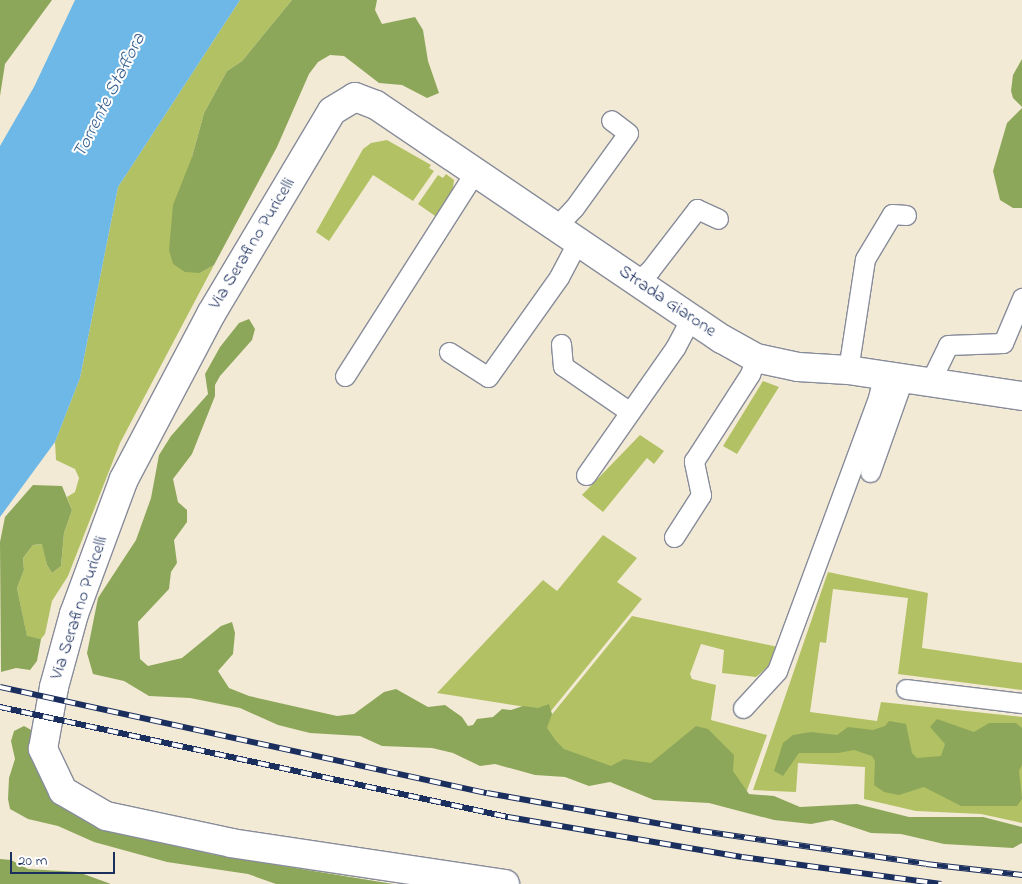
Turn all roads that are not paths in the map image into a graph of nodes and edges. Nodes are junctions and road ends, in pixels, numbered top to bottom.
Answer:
1 (355, 97) joint
2 (611, 120) dead end
3 (475, 172) junction
4 (906, 215) dead end
5 (718, 219) dead end
6 (567, 234) junction
7 (637, 281) junction
8 (1022, 298) edge
9 (691, 318) junction
10 (561, 344) dead end
11 (448, 352) dead end
12 (756, 358) junction
13 (848, 370) junction
14 (345, 376) dead end
15 (903, 379) junction
16 (1022, 396) edge
17 (630, 412) junction
18 (870, 472) dead end
19 (586, 475) dead end
20 (674, 537) dead end
21 (906, 689) dead end
22 (1022, 704) edge
23 (743, 708) dead end
24 (505, 884) edge

1 - 3 street, Strada Giarone
1 - 24 street, Via Serafino Puricelli
2 - 6 lane
3 - 6 street, Strada Giarone
3 - 14 lane
4 - 13 lane
5 - 7 lane
6 - 7 street, Strada Giarone
6 - 11 lane
7 - 9 street, Strada Giarone
8 - 15 lane
9 - 12 street, Strada Giarone
9 - 17 lane
10 - 17 lane
12 - 13 street, Strada Giarone
12 - 20 lane
13 - 15 street, Strada Giarone
15 - 16 street, Strada Giarone
15 - 18 lane
15 - 23 lane
17 - 19 lane
21 - 22 lane

